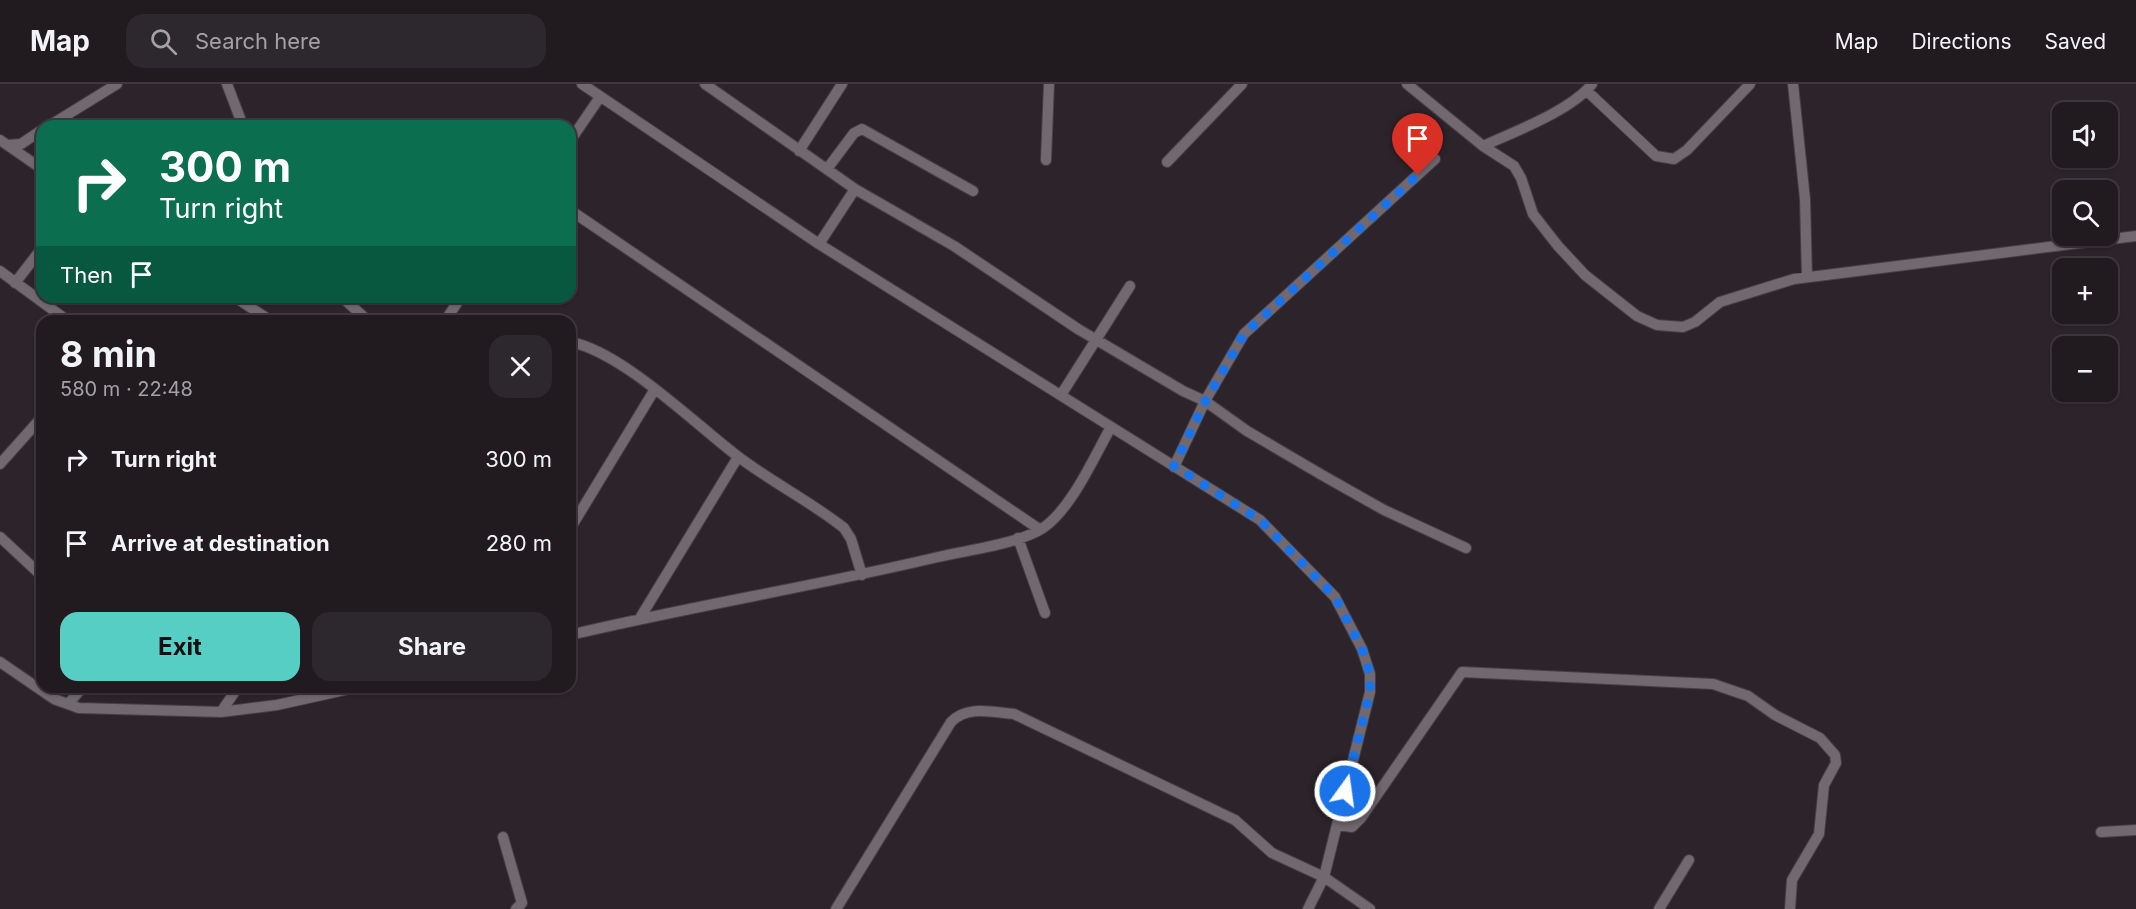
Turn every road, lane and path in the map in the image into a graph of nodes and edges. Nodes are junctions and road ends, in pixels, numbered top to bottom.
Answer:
1 (117, 84) edge
2 (239, 84) edge
3 (582, 84) edge
4 (705, 84) edge
5 (842, 84) edge
6 (1049, 84) edge
7 (1242, 84) edge
8 (1407, 84) edge
9 (1750, 84) edge
10 (1793, 84) edge
11 (227, 86) edge
12 (1589, 88) edge
13 (596, 91) edge
14 (59, 120) edge
15 (241, 120) edge
16 (576, 129) edge
17 (36, 134) edge
18 (4, 142) edge
19 (1483, 146) junction
20 (799, 151) junction
21 (1435, 159) dead end
22 (1046, 160) dead end
23 (1167, 162) dead end
24 (36, 165) edge
25 (827, 170) junction
26 (855, 189) junction
27 (973, 191) dead end
28 (576, 214) edge
29 (2136, 236) edge
30 (819, 244) junction
31 (36, 256) edge
32 (0, 272) edge
33 (1807, 277) junction
34 (15, 283) junction
35 (1130, 286) dead end
36 (36, 298) edge
37 (43, 303) edge
38 (244, 303) edge
39 (348, 303) edge
40 (60, 315) edge
41 (263, 315) edge
42 (362, 315) edge
43 (1095, 339) junction
44 (576, 343) edge
45 (655, 389) junction
46 (1061, 395) junction
47 (1205, 402) junction
48 (36, 424) edge
49 (1111, 427) junction
50 (738, 457) junction
51 (0, 464) edge
52 (1174, 466) junction
53 (576, 519) edge
54 (1039, 529) junction
55 (0, 537) edge
56 (1018, 538) junction
57 (1466, 548) dead end
58 (36, 569) edge
59 (862, 575) junction
60 (1045, 613) dead end
61 (640, 618) junction
62 (576, 634) edge
63 (0, 662) edge
64 (36, 689) edge
65 (45, 693) edge
66 (78, 693) edge
67 (233, 693) edge
68 (327, 693) edge
69 (68, 704) junction
70 (221, 712) junction
71 (1337, 825) junction
72 (2136, 830) edge
73 (2101, 832) dead end
74 (503, 837) dead end
75 (1689, 860) dead end
76 (1324, 877) junction
77 (516, 909) edge
78 (836, 909) edge
79 (1308, 909) edge
80 (1370, 909) edge
81 (1659, 909) edge
82 (1790, 909) edge

1 - 14 street
2 - 11 street
3 - 13 street
4 - 20 street
5 - 20 street
6 - 22 street
7 - 23 street
8 - 19 street
9 - 12 street
10 - 33 street
11 - 15 street
12 - 19 street
13 - 16 street
13 - 30 street
17 - 18 street
18 - 24 street
19 - 33 street
20 - 25 street
21 - 47 street
25 - 26 street
25 - 27 street
26 - 30 street
26 - 43 street
28 - 54 street
29 - 33 street
30 - 46 street
31 - 34 street
32 - 34 street
34 - 36 street
35 - 43 street
37 - 40 street
38 - 41 street
39 - 42 street
43 - 46 street
43 - 47 street
44 - 45 street
45 - 50 street
45 - 53 street
46 - 49 street
47 - 52 street
47 - 57 street
48 - 51 street
49 - 52 street
49 - 54 street
50 - 59 street
50 - 61 street
52 - 71 street
54 - 56 street
55 - 58 street
56 - 59 street
56 - 60 street
59 - 61 street
61 - 62 street
63 - 64 street
65 - 69 street
66 - 69 street
67 - 70 street
68 - 70 street
69 - 70 street
71 - 76 street
71 - 82 street
72 - 73 street
74 - 77 street
75 - 81 street
76 - 78 street
76 - 79 street
76 - 80 street

